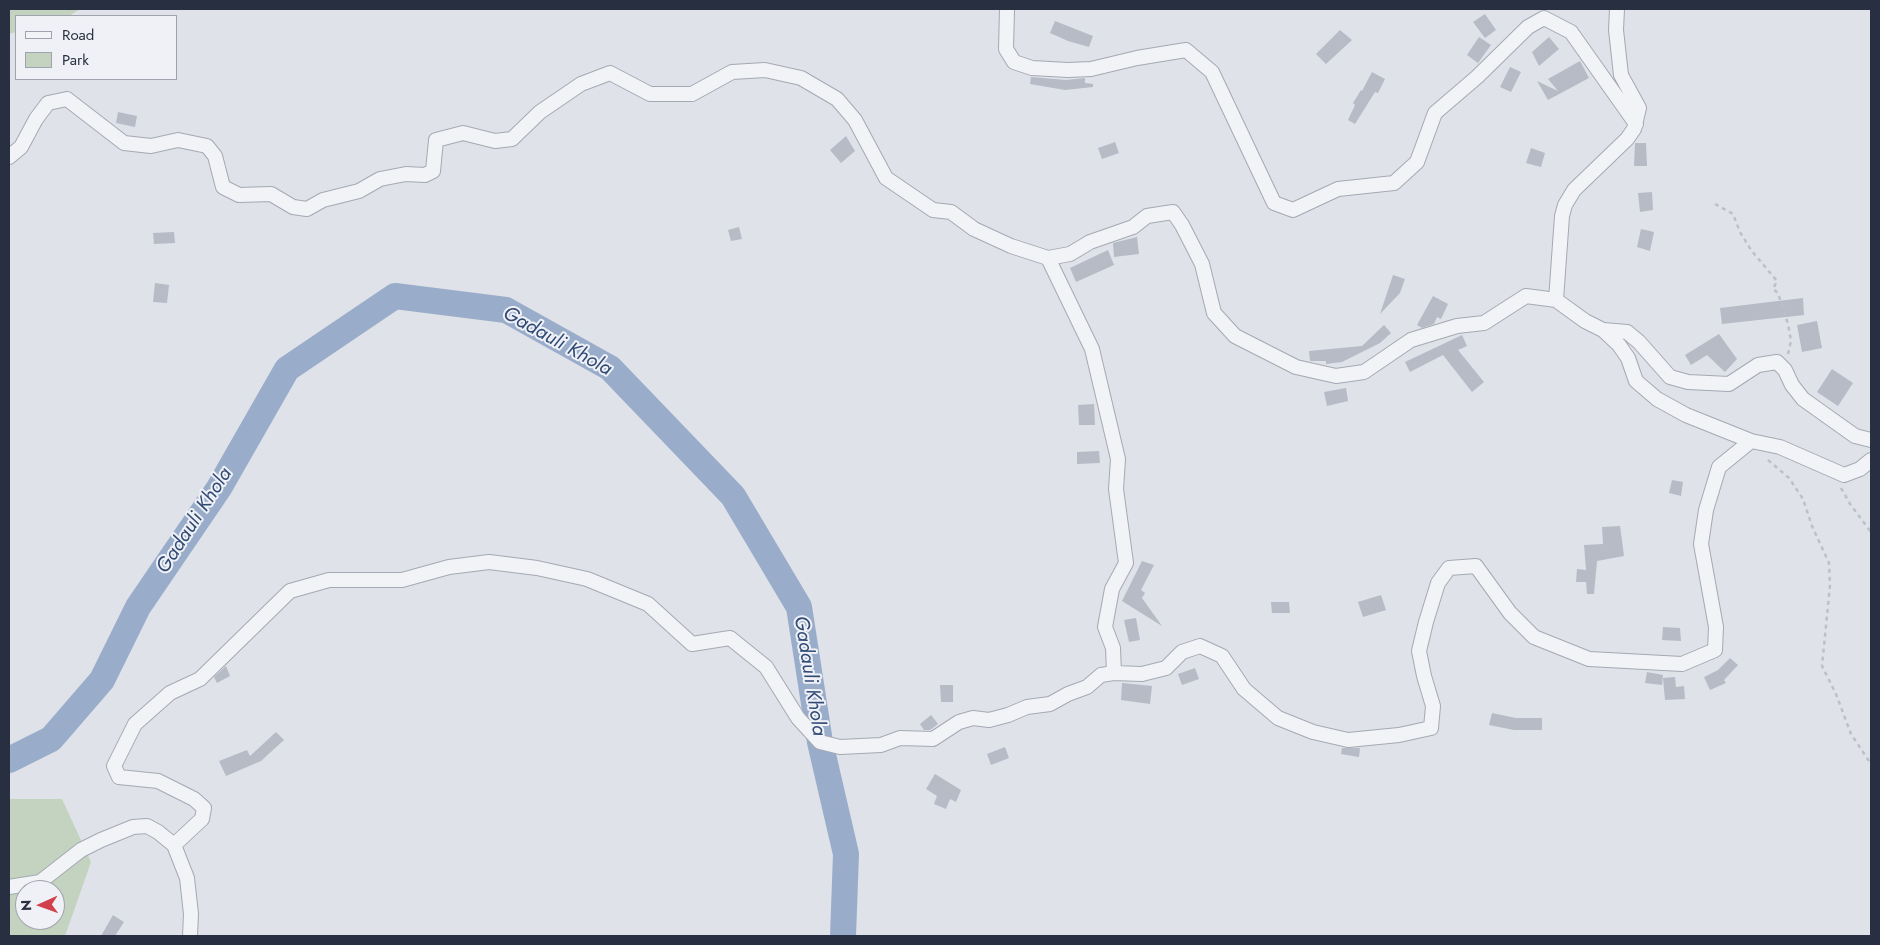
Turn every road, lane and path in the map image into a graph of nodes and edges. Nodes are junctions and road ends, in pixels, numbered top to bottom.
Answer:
1 (1007, 9) edge
2 (1617, 9) edge
3 (1636, 124) junction
4 (9, 158) edge
5 (1715, 204) dead end
6 (1048, 258) junction
7 (1556, 300) junction
8 (1603, 330) junction
9 (1785, 370) junction
10 (1871, 440) edge
11 (1751, 441) junction
12 (1871, 460) edge
13 (1844, 475) junction
14 (1871, 532) edge
15 (1114, 674) junction
16 (1871, 764) edge
17 (174, 845) junction
18 (9, 887) edge
19 (190, 936) edge

1 - 3 street
2 - 3 street
3 - 7 street
4 - 6 street
5 - 9 path
6 - 7 street
6 - 15 street
7 - 8 street
8 - 9 street
8 - 11 street
9 - 10 street
11 - 13 street
11 - 15 street
11 - 16 path
12 - 13 street
13 - 14 path
15 - 17 street
17 - 18 street
17 - 19 street

